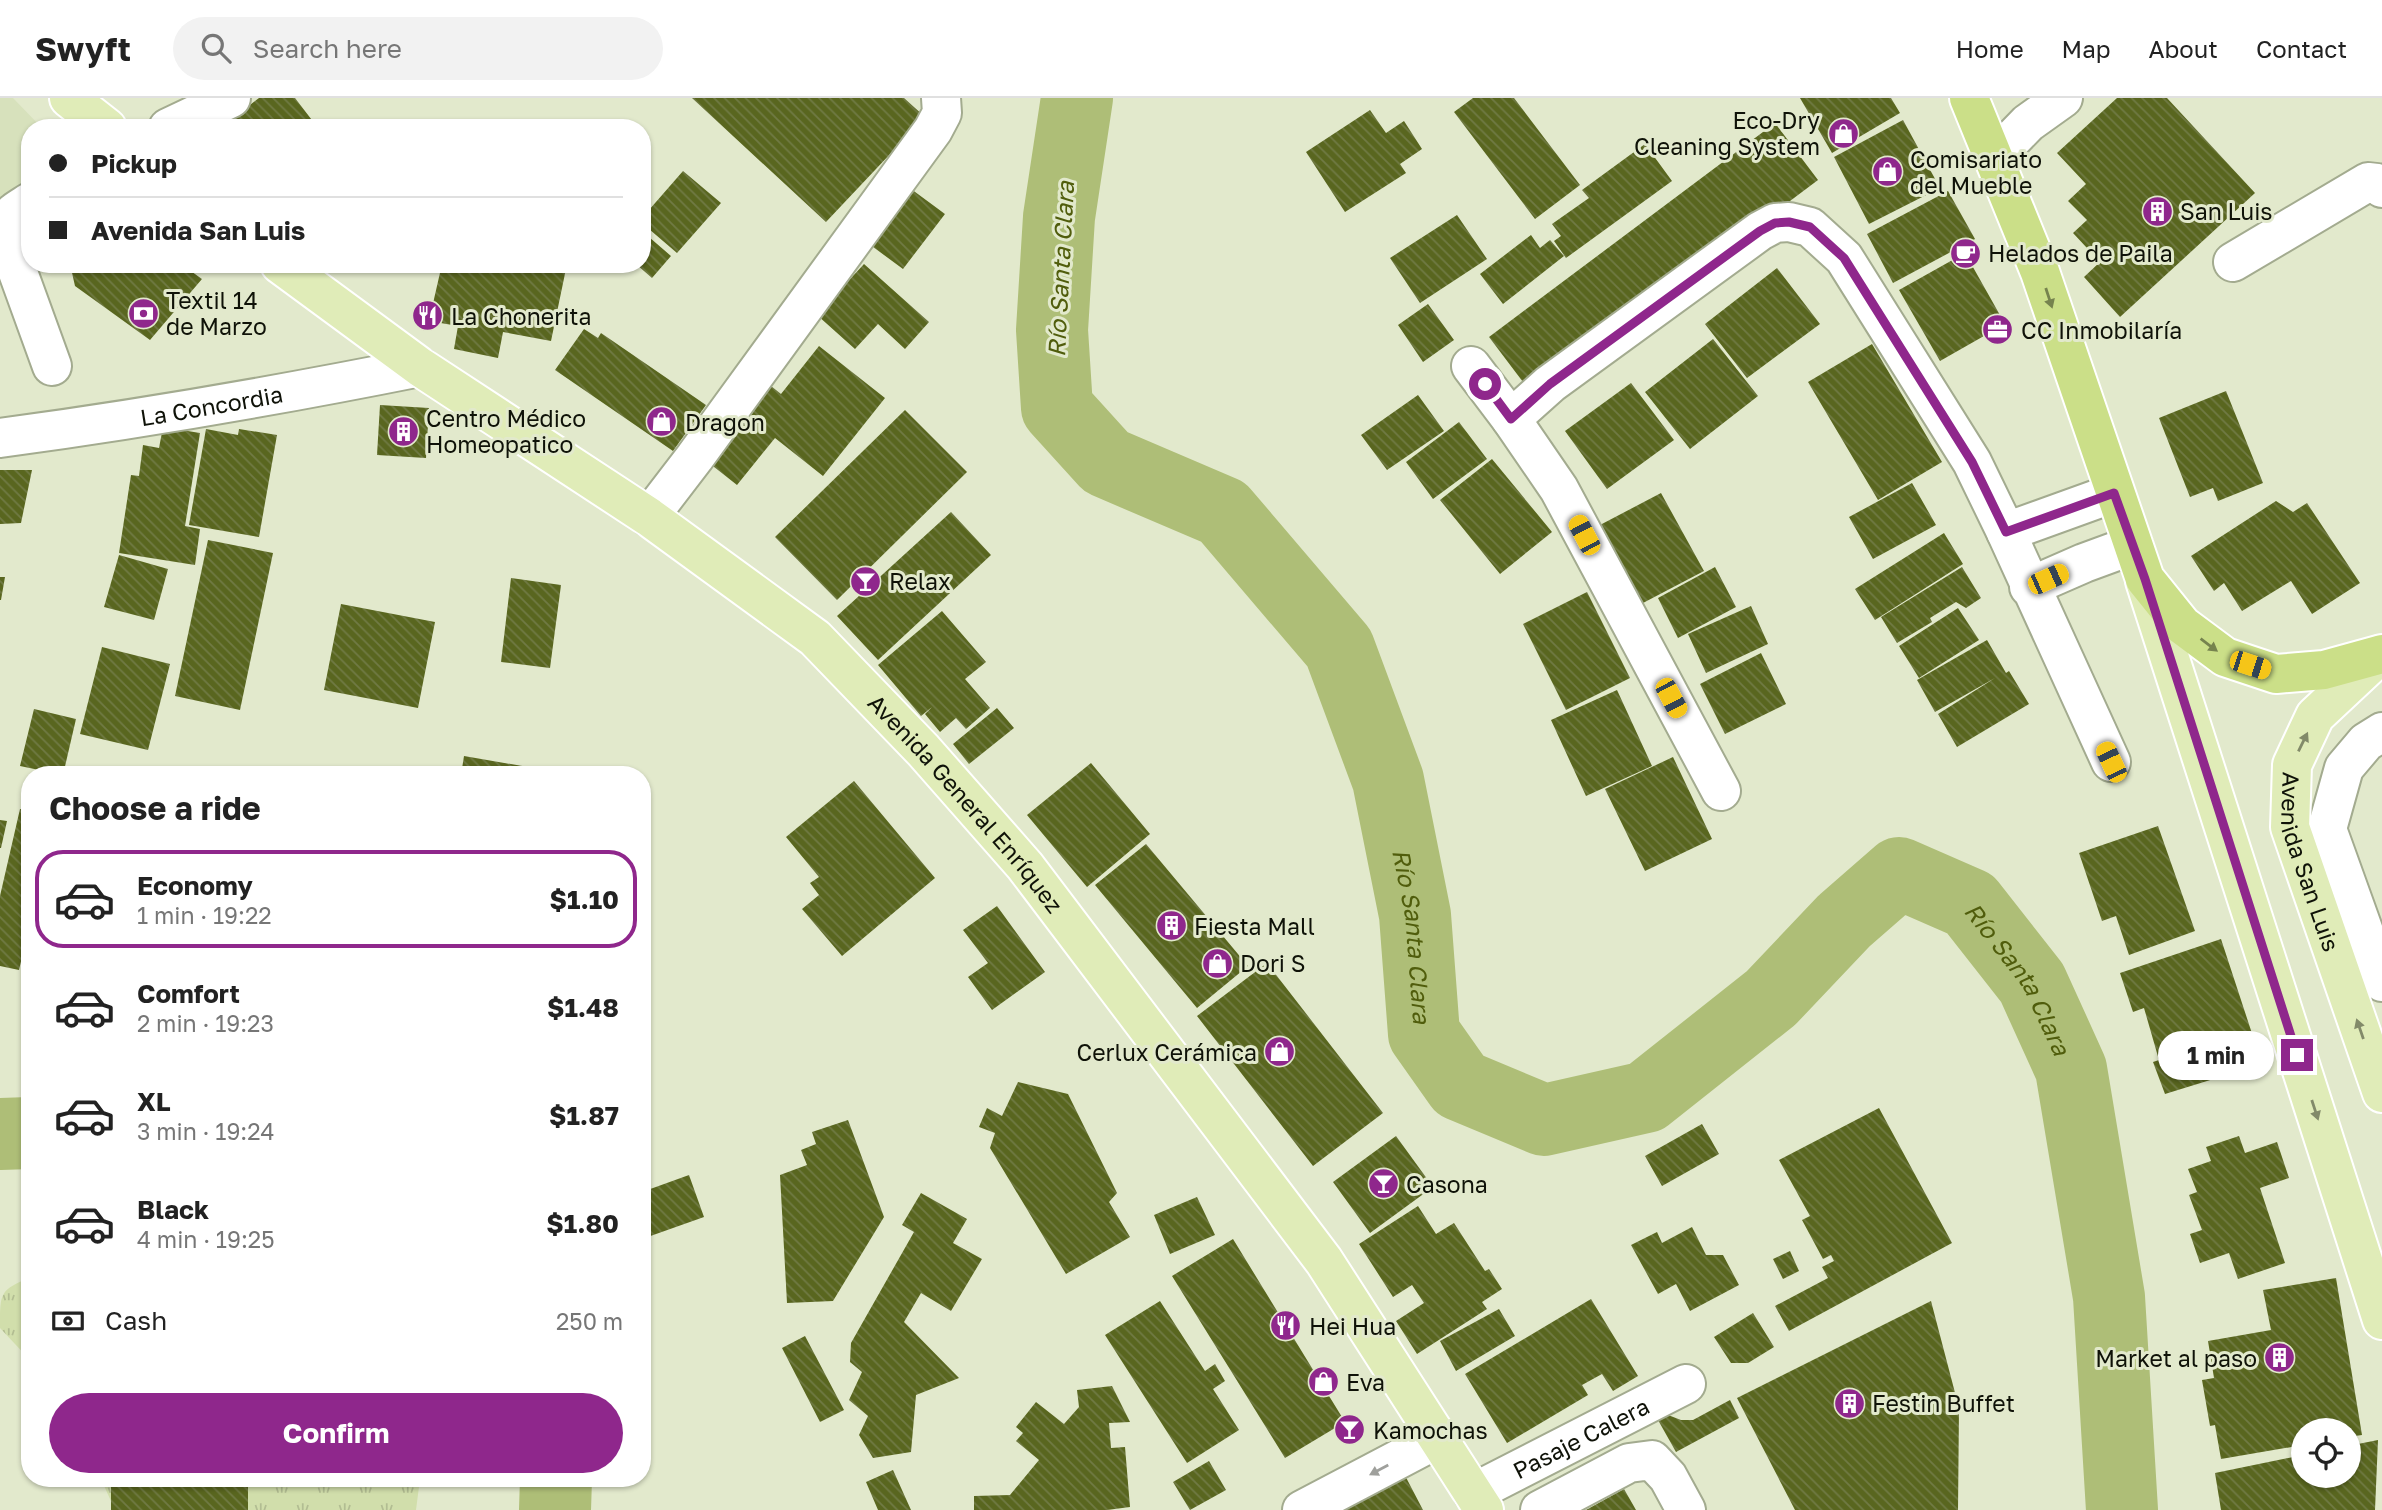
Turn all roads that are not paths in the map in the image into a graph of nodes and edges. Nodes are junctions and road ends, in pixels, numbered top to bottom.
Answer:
1 (69, 98) edge
2 (231, 98) edge
3 (941, 98) edge
4 (1969, 98) edge
5 (2063, 98) edge
6 (96, 119) edge
7 (186, 119) edge
8 (1994, 157) junction
9 (2382, 188) edge
10 (21, 208) edge
11 (2233, 262) dead end
12 (293, 273) edge
13 (52, 366) dead end
14 (1471, 366) dead end
15 (420, 367) junction
16 (1511, 419) junction
17 (0, 438) edge
18 (2114, 493) junction
19 (649, 517) junction
20 (2006, 532) junction
21 (2139, 562) junction
22 (2029, 587) junction
23 (2381, 655) edge
24 (2382, 732) edge
25 (2111, 762) dead end
26 (1720, 791) dead end
27 (2382, 982) edge
28 (2382, 1093) edge
29 (2382, 1321) edge
30 (1686, 1384) dead end
31 (1439, 1438) junction
32 (1478, 1502) edge
33 (1301, 1510) edge
34 (1540, 1510) edge
35 (1686, 1510) edge

1 - 6 main road
2 - 7 street
3 - 19 street
4 - 8 highway
5 - 8 street
8 -> 18 highway
9 - 11 street
10 - 13 street
12 - 15 main road, Avenida General Enríquez
14 - 16 street
15 - 17 street, La Concordia
15 - 19 main road, Avenida General Enríquez
16 - 20 street
16 - 26 street
18 - 20 street
18 - 21 highway
19 - 31 main road, Avenida General Enríquez
20 - 22 street
21 - 22 street
21 -> 23 highway
21 -> 29 main road
22 - 25 street
28 -> 23 main road, Avenida San Luis
24 - 27 street
30 - 32 street, Pasaje Calera
31 - 32 main road, Avenida General Enríquez
31 -> 33 street
34 - 35 street

